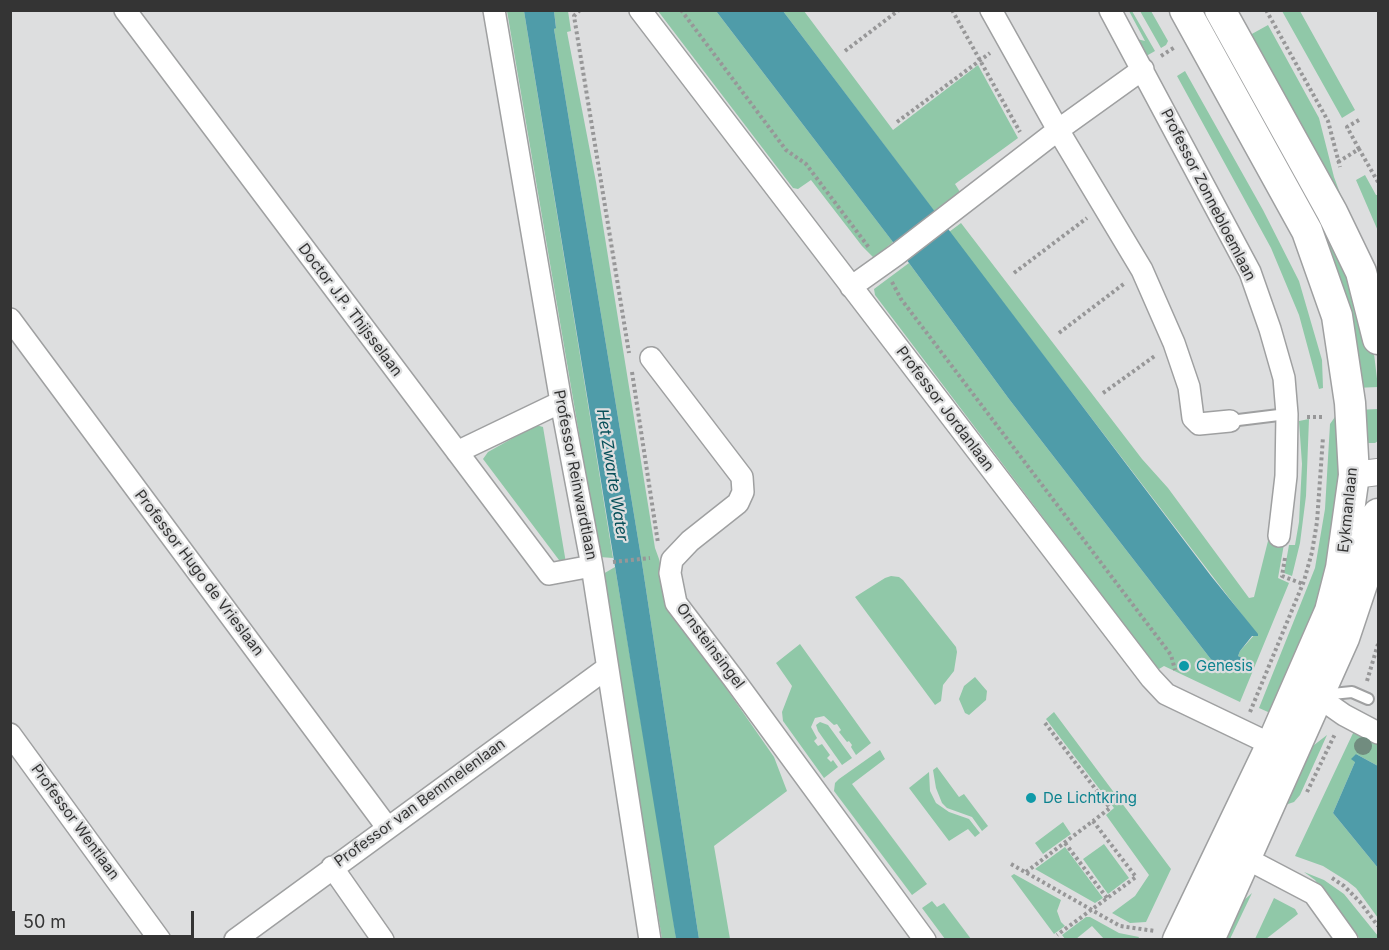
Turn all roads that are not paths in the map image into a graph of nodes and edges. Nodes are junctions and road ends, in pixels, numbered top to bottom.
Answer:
1 (125, 10) edge
2 (494, 10) edge
3 (640, 10) edge
4 (991, 10) edge
5 (1110, 10) edge
6 (1185, 10) edge
7 (1220, 10) edge
8 (1143, 69) junction
9 (1058, 130) junction
10 (851, 286) junction
11 (10, 319) edge
12 (1378, 339) edge
13 (651, 358) dead end
14 (561, 402) junction
15 (1287, 414) junction
16 (1230, 421) joint
17 (457, 452) junction
18 (1366, 474) edge
19 (1378, 514) edge
20 (1279, 536) road end
21 (602, 564) junction
22 (607, 668) junction
23 (1309, 690) junction
24 (1368, 699) dead end
25 (1378, 733) edge
26 (10, 734) edge
27 (1282, 749) junction
28 (387, 827) junction
29 (1234, 852) junction
30 (332, 867) junction
31 (1167, 935) edge
32 (160, 939) edge
33 (235, 939) edge
34 (383, 939) edge
35 (650, 939) edge
36 (925, 939) edge
37 (1209, 939) edge
38 (1347, 939) edge

1 - 17 street, Doctor J.P. Thijsselaan
2 - 14 street, Professor Reinwardtlaan
3 - 10 street, Professor Jordanlaan
4 - 9 street
5 - 8 street, Professor Zonnebloemlaan
6 - 18 main road, Eykmanlaan
7 - 12 main road
8 - 9 street
8 - 15 street, Professor Zonnebloemlaan
9 - 10 street
9 - 16 street
10 - 27 street, Professor Jordanlaan
11 - 28 street, Professor Hugo de Vrieslaan
13 - 36 street, Ornsteinsingel
14 - 17 street
14 - 21 street, Professor Reinwardtlaan
15 - 16 lane
15 - 20 street, Professor Zonnebloemlaan
17 - 21 street, Doctor J.P. Thijsselaan
18 - 23 main road, Eykmanlaan
19 - 23 main road, Eykmanlaan
21 - 22 street, Professor Reinwardtlaan
22 - 28 street, Professor van Bemmelenlaan
22 - 35 street, Professor Reinwardtlaan
23 - 24 lane
23 - 25 street
23 - 27 main road, Eykmanlaan
26 - 32 street, Professor Wentlaan
27 - 29 main road, Eykmanlaan
28 - 30 street, Professor van Bemmelenlaan
29 - 31 main road, Eykmanlaan
29 - 37 main road, Eykmanlaan
29 - 38 street
30 - 33 street, Professor van Bemmelenlaan
30 - 34 street

